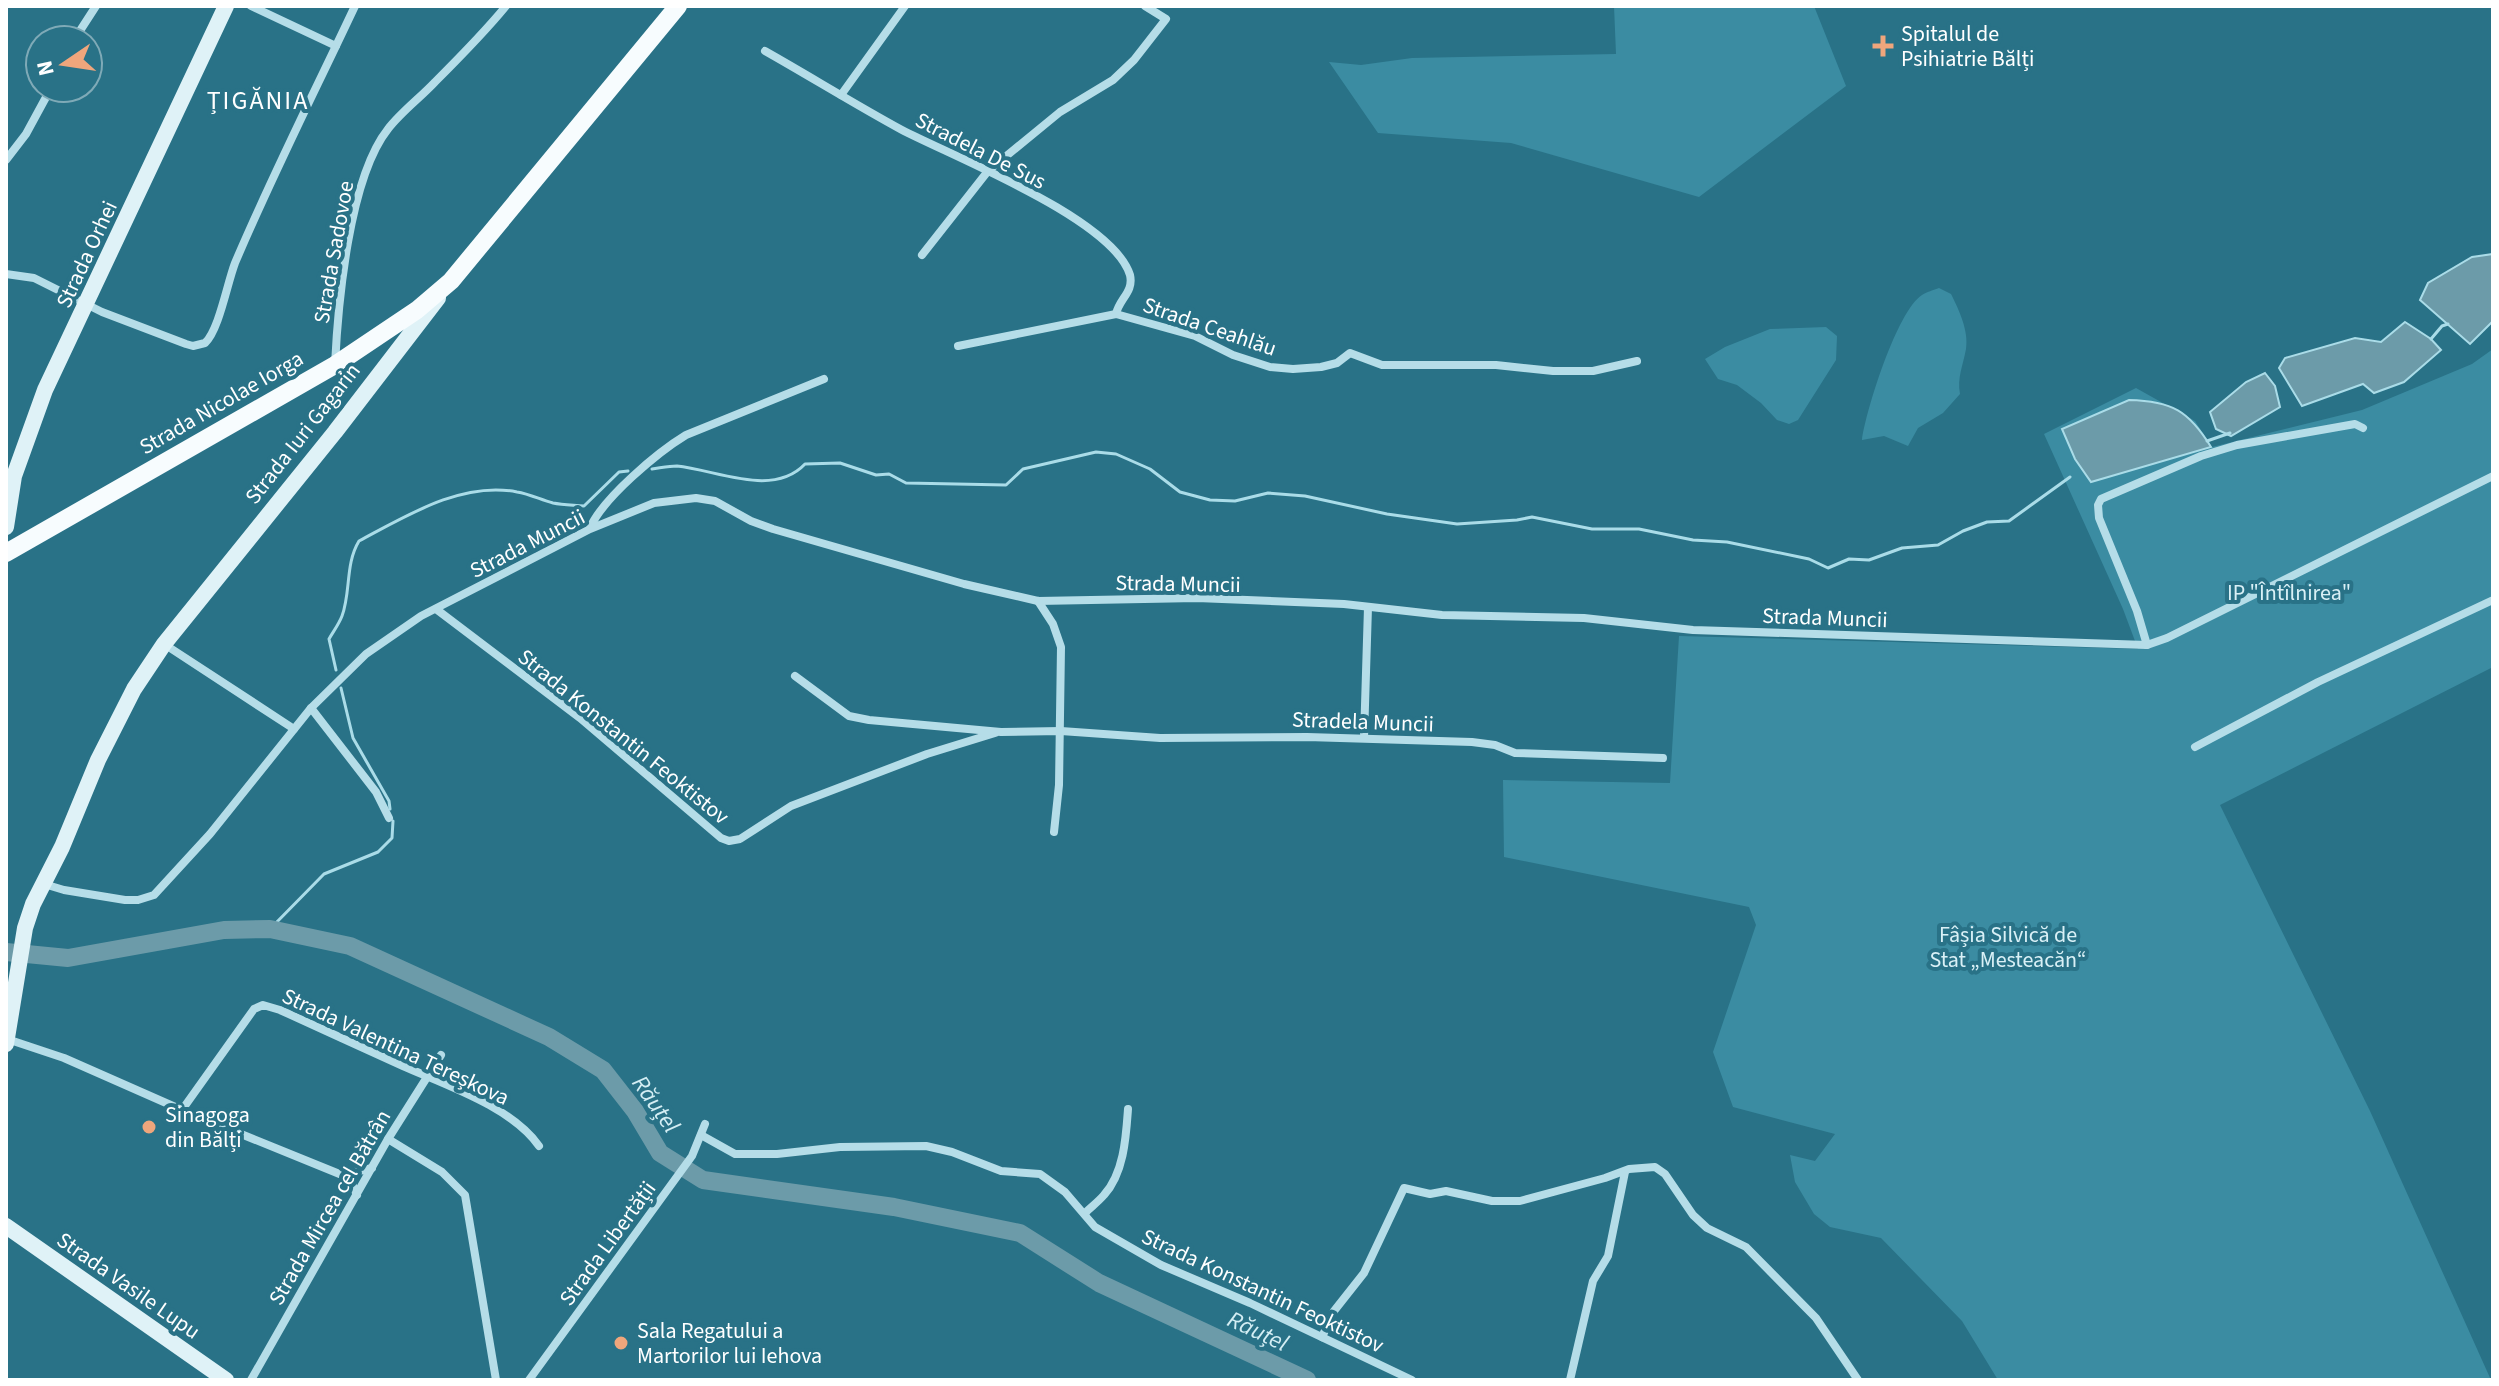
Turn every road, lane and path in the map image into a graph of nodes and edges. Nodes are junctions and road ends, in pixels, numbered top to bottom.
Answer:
1 (96, 6) edge
2 (226, 6) edge
3 (251, 6) edge
4 (355, 6) edge
5 (506, 6) edge
6 (678, 6) edge
7 (905, 6) edge
8 (1145, 6) edge
9 (84, 24) edge
10 (336, 46) junction
11 (765, 51) dead end
12 (841, 95) junction
13 (42, 104) edge
14 (6, 160) edge
15 (988, 171) junction
16 (922, 255) dead end
17 (6, 274) edge
18 (451, 281) junction
19 (86, 304) junction
20 (1116, 314) junction
21 (958, 346) dead end
22 (1637, 361) dead end
23 (335, 365) junction
24 (824, 379) dead end
25 (2363, 428) dead end
26 (2493, 476) edge
27 (6, 527) edge
28 (590, 529) junction
29 (6, 553) edge
30 (2493, 600) edge
31 (1038, 601) junction
32 (1368, 607) junction
33 (436, 609) junction
34 (164, 644) junction
35 (2147, 645) junction
36 (795, 676) dead end
37 (311, 708) junction
38 (294, 729) junction
39 (1061, 731) junction
40 (1001, 732) junction
41 (1364, 738) junction
42 (2195, 747) dead end
43 (1663, 758) dead end
44 (389, 818) dead end
45 (1054, 832) dead end
46 (44, 884) junction
47 (10, 999) edge
48 (6, 1042) edge
49 (441, 1055) dead end
50 (426, 1076) junction
51 (1128, 1109) dead end
52 (182, 1110) junction
53 (705, 1124) dead end
54 (701, 1135) junction
55 (388, 1139) junction
56 (539, 1146) dead end
57 (372, 1168) junction
58 (1625, 1172) junction
59 (342, 1175) junction
60 (357, 1195) junction
61 (1085, 1213) junction
62 (6, 1226) edge
63 (1322, 1337) junction
64 (226, 1380) edge
65 (251, 1380) edge
66 (496, 1380) edge
67 (529, 1380) edge
68 (1412, 1380) edge
69 (1570, 1380) edge
70 (1858, 1380) edge

1 - 9 street
2 - 19 street, Strada Orhei
3 - 10 street
4 - 10 street
5 - 23 street, Strada Sadovoe
6 - 18 main road, Strada Iuri Gagarin
7 - 12 street
8 - 15 street
10 - 19 street
11 - 12 street, Stradela De Sus
12 - 15 street, Stradela De Sus
13 - 14 street
15 - 16 street
15 - 20 street, Stradela De Sus
17 - 19 street
18 - 23 main road, Strada Nicolae Iorga
18 - 34 street, Strada Iuri Gagarin
19 - 27 street, Strada Orhei
20 - 21 street, Strada Ceahlău
20 - 22 street, Strada Ceahlău
23 - 29 main road, Strada Nicolae Iorga
24 - 28 street
25 - 35 street
26 - 35 street
28 - 31 street, Strada Muncii
28 - 33 street, Strada Muncii
30 - 42 street
31 - 32 street, Strada Muncii
31 - 39 street
32 - 35 street, Strada Muncii
32 - 41 street
33 - 37 street, Strada Muncii
33 - 40 street, Strada Konstantin Feoktistov
34 - 38 street
34 - 46 street, Strada Iuri Gagarin
36 - 40 street, Stradela Muncii
37 - 38 street, Strada Muncii
37 - 44 street
38 - 46 street, Strada Muncii
39 - 40 street, Stradela Muncii
39 - 41 street, Stradela Muncii
39 - 45 street
41 - 43 street, Stradela Muncii
46 - 47 street, Strada Iuri Gagarin
47 - 48 street, Strada Iuri Gagarin
48 - 52 street
49 - 50 street, Strada Mircea cel Bătrân
50 - 52 street, Strada Valentina Tereșkova
50 - 55 street, Strada Mircea cel Bătrân
50 - 56 street, Strada Valentina Tereșkova
51 - 61 street
52 - 59 street
53 - 54 street, Strada Libertății
54 - 61 street, Strada Konstantin Feoktistov
54 - 67 street, Strada Libertății
55 - 57 street, Strada Mircea cel Bătrân
55 - 66 street
57 - 59 street
57 - 60 street, Strada Mircea cel Bătrân
58 - 63 street
58 - 69 street
58 - 70 street
59 - 60 street
60 - 65 street, Strada Mircea cel Bătrân
61 - 63 street, Strada Konstantin Feoktistov
62 - 64 street, Strada Vasile Lupu
63 - 68 street, Strada Konstantin Feoktistov

